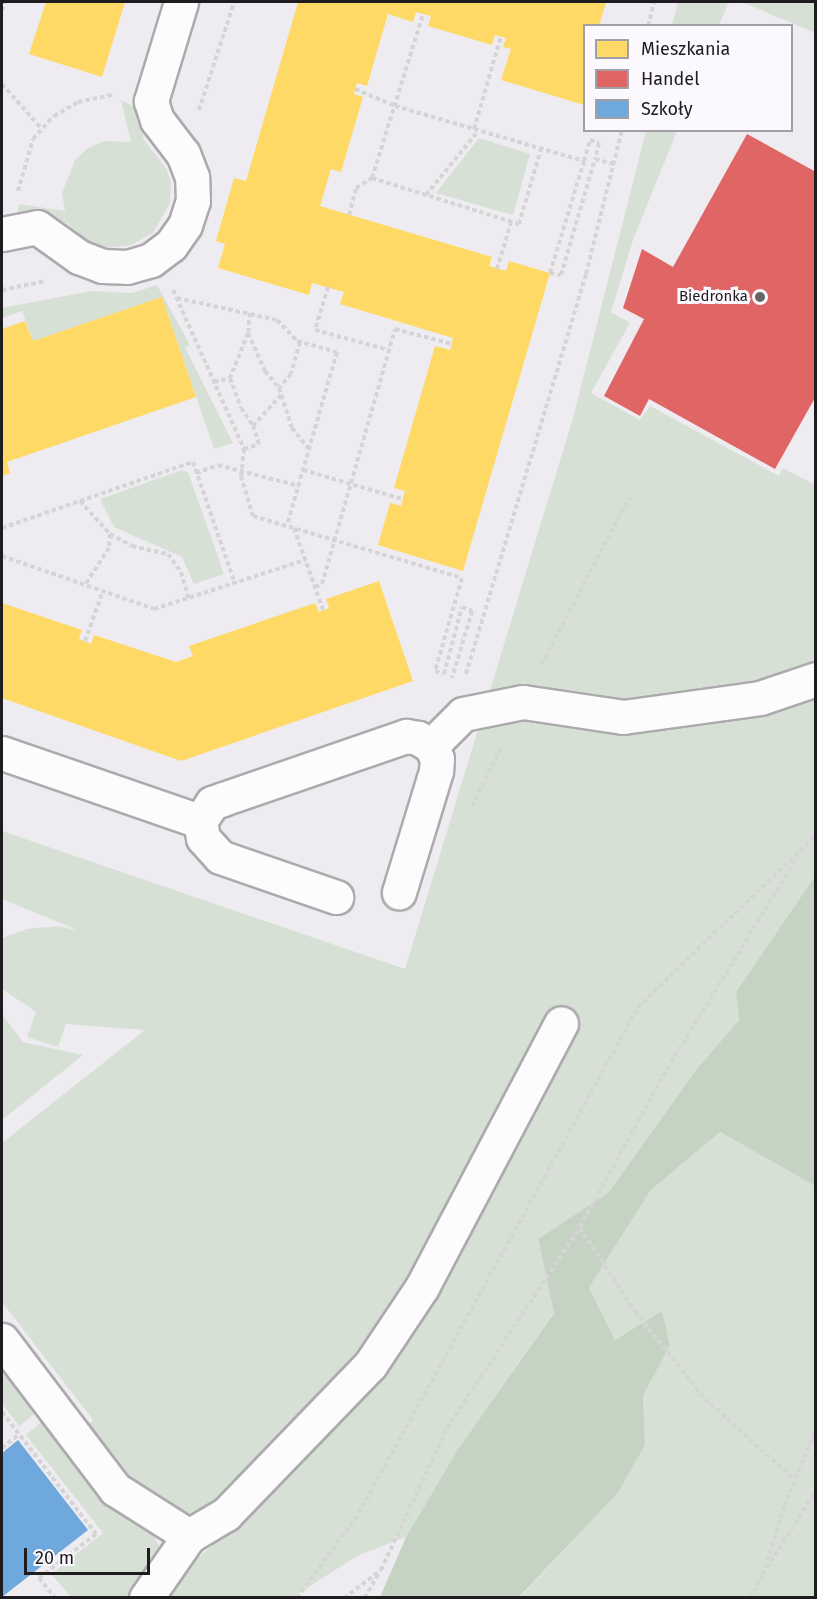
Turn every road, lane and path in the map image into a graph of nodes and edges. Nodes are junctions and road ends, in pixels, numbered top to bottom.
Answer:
1 (5, 2) edge
2 (181, 2) edge
3 (234, 2) edge
4 (654, 2) edge
5 (2, 11) edge
6 (423, 14) dead end
7 (648, 24) edge
8 (501, 36) dead end
9 (2, 84) edge
10 (355, 89) dead end
11 (121, 93) dead end
12 (395, 106) junction
13 (192, 117) dead end
14 (42, 129) junction
15 (476, 130) junction
16 (622, 132) edge
17 (541, 149) junction
18 (595, 159) junction
19 (584, 161) junction
20 (614, 164) junction
21 (372, 178) junction
22 (426, 195) junction
23 (14, 199) dead end
24 (349, 214) dead end
25 (511, 222) junction
26 (2, 234) edge
27 (497, 269) dead end
28 (171, 287) dead end
29 (328, 287) dead end
30 (176, 298) junction
31 (250, 313) junction
32 (248, 333) junction
33 (300, 342) junction
34 (452, 344) dead end
35 (389, 350) junction
36 (230, 378) junction
37 (214, 382) junction
38 (279, 388) junction
39 (281, 395) junction
40 (253, 426) junction
41 (244, 448) junction
42 (309, 449) junction
43 (241, 470) junction
44 (303, 470) junction
45 (196, 473) junction
46 (351, 483) junction
47 (299, 486) junction
48 (629, 498) dead end
49 (402, 499) dead end
50 (80, 501) junction
51 (287, 525) junction
52 (294, 527) junction
53 (2, 528) edge
54 (110, 534) junction
55 (334, 540) junction
56 (2, 556) edge
57 (305, 560) junction
58 (235, 584) junction
59 (85, 585) junction
60 (315, 587) junction
61 (103, 591) junction
62 (189, 600) junction
63 (323, 610) dead end
64 (85, 641) dead end
65 (816, 679) edge
66 (458, 680) dead end
67 (463, 681) dead end
68 (522, 702) junction
69 (431, 746) junction
70 (2, 753) edge
71 (472, 806) dead end
72 (200, 821) junction
73 (816, 835) edge
74 (805, 845) junction
75 (399, 892) dead end
76 (336, 897) dead end
77 (561, 1023) dead end
78 (580, 1227) junction
79 (2, 1340) edge
80 (2, 1412) edge
81 (816, 1429) edge
82 (794, 1479) junction
83 (816, 1490) edge
84 (189, 1536) junction
85 (381, 1570) junction
86 (763, 1575) junction
87 (55, 1598) edge
88 (146, 1598) edge
89 (297, 1598) edge
90 (344, 1598) edge
91 (365, 1598) edge
92 (750, 1598) edge

1 - 5 path
2 - 26 lane
3 - 13 path
4 - 7 path
6 - 12 path
8 - 15 path
9 - 14 path
10 - 12 path
11 - 14 path
12 - 15 path
12 - 21 path
14 - 23 path
15 - 17 path
15 - 22 path
16 - 20 path
17 - 19 path
17 - 25 path
18 - 19 path
18 - 19 path
18 - 20 path
20 - 67 path
21 - 22 path
21 - 24 path
22 - 25 path
25 - 27 path
28 - 30 path
29 - 35 path
30 - 31 path
30 - 37 path
31 - 32 path
31 - 33 path
32 - 36 path
32 - 38 path
33 - 38 path
33 - 42 path
34 - 35 path
35 - 46 path
36 - 37 path
36 - 40 path
37 - 41 path
38 - 39 path
39 - 40 path
39 - 42 path
40 - 41 path
41 - 43 path
42 - 44 path
43 - 45 path
43 - 47 path
43 - 51 path
44 - 46 path
44 - 47 path
45 - 50 path
45 - 58 path
46 - 49 path
46 - 55 path
47 - 51 path
48 - 68 path
50 - 53 path
50 - 54 path
51 - 52 path
52 - 55 path
52 - 57 path
54 - 59 path
54 - 62 path
55 - 60 path
55 - 66 path
56 - 59 path
57 - 58 path
57 - 60 path
58 - 62 path
59 - 61 path
60 - 63 path
61 - 62 path
61 - 64 path
65 - 68 lane
68 - 69 lane
68 - 71 path
69 - 72 lane
69 - 75 lane
70 - 72 lane
72 - 76 lane
73 - 74 path
74 - 78 path
74 - 89 path
77 - 84 lane
78 - 82 path
78 - 85 path
79 - 84 lane
80 - 87 path
81 - 82 path
82 - 86 path
83 - 86 path
84 - 88 lane
85 - 90 path
85 - 91 path
86 - 92 path

